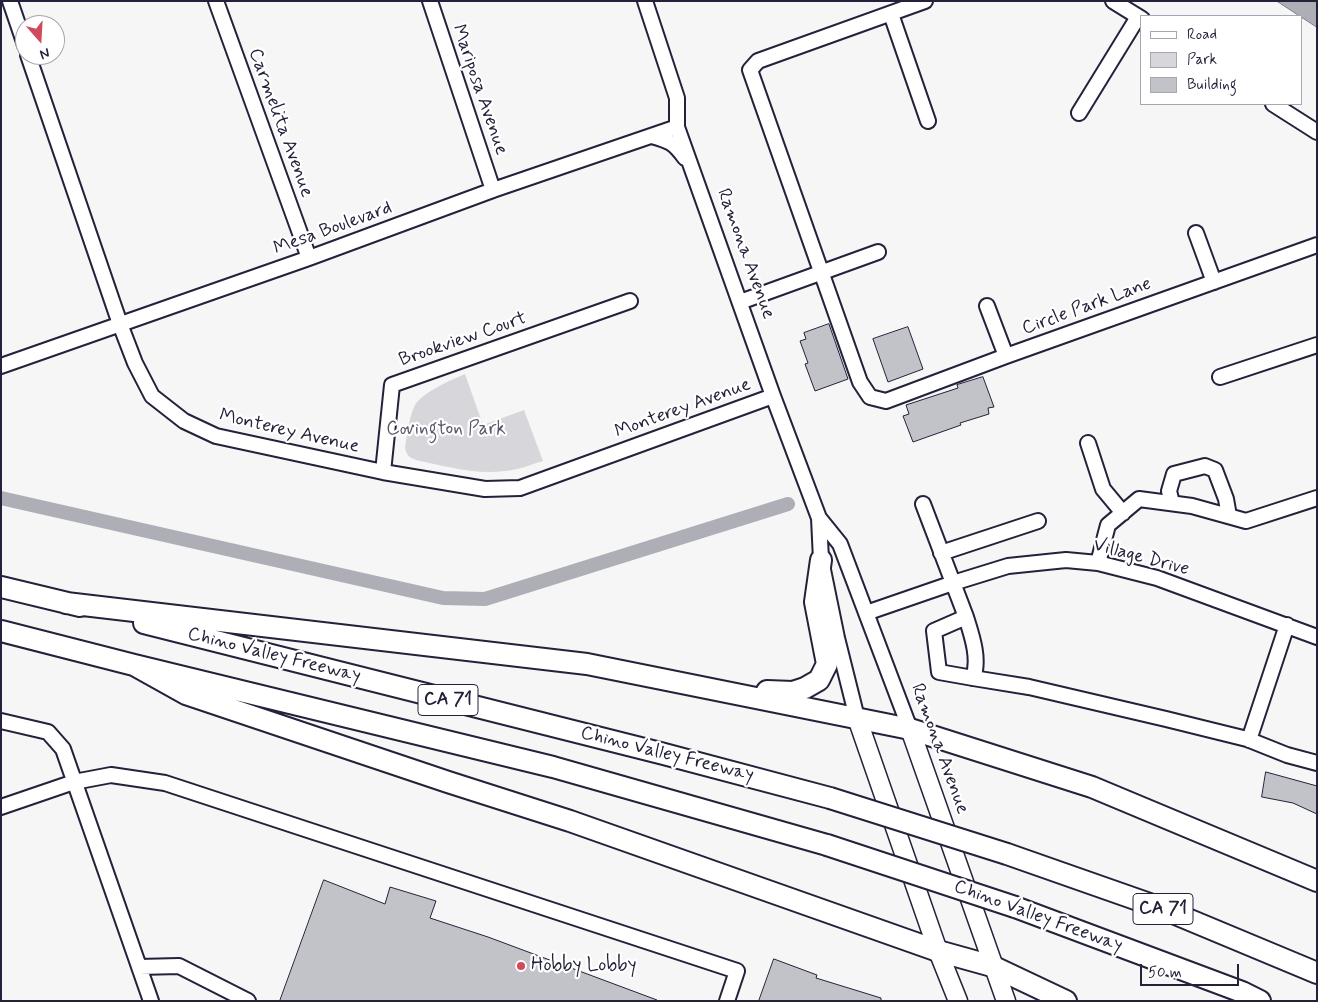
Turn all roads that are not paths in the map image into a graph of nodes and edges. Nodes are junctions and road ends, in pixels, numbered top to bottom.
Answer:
1 (10, 1) edge
2 (216, 1) edge
3 (430, 1) edge
4 (644, 1) edge
5 (925, 1) edge
6 (1113, 1) edge
7 (891, 14) junction
8 (15, 16) edge
9 (1140, 18) edge
10 (31, 65) edge
11 (1275, 105) edge
12 (1079, 113) dead end
13 (928, 121) dead end
14 (677, 127) junction
15 (1317, 132) edge
16 (652, 136) junction
17 (694, 174) junction
18 (493, 190) junction
19 (1196, 233) dead end
20 (1317, 245) edge
21 (878, 252) dead end
22 (309, 258) junction
23 (821, 272) junction
24 (1214, 282) junction
25 (630, 301) dead end
26 (740, 302) junction
27 (987, 306) dead end
28 (120, 324) junction
29 (1317, 345) edge
30 (1006, 356) junction
31 (1, 366) edge
32 (1220, 377) dead end
33 (773, 396) junction
34 (1088, 443) dead end
35 (383, 472) junction
36 (1317, 498) edge
37 (1172, 503) junction
38 (923, 504) dead end
39 (1123, 513) junction
40 (1229, 516) junction
41 (819, 518) junction
42 (1038, 520) dead end
43 (941, 553) junction
44 (821, 560) junction
45 (1098, 563) junction
46 (953, 583) junction
47 (1, 587) edge
48 (66, 603) junction
49 (866, 612) junction
50 (966, 617) junction
51 (1287, 625) junction
52 (1, 631) edge
53 (1317, 636) edge
54 (134, 665) junction
55 (973, 678) junction
56 (708, 688) junction
57 (857, 718) junction
58 (1, 721) edge
59 (910, 729) junction
60 (1249, 740) junction
61 (1317, 763) edge
62 (74, 782) junction
63 (1, 807) edge
64 (1317, 880) edge
65 (938, 951) junction
66 (992, 966) junction
67 (139, 967) junction
68 (1317, 973) edge
69 (151, 1001) edge
70 (248, 1001) edge
71 (727, 1001) edge
72 (958, 1001) edge
73 (1006, 1001) edge
74 (1066, 1001) edge
75 (1260, 1001) edge

1 - 8 street
2 - 22 street, Carmelita Avenue
3 - 18 street, Mariposa Avenue
4 - 14 street, Ramona Avenue
5 - 7 street
6 - 9 street
7 - 13 street
7 - 23 street
9 - 12 street
10 - 28 street, Monterey Avenue
11 - 15 street
14 - 16 street, Mesa Boulevard
14 - 17 street, Ramona Avenue
16 - 17 street
16 - 18 street, Mesa Boulevard
17 - 26 street, Ramona Avenue
18 - 22 street, Mesa Boulevard
19 - 24 street
20 - 24 street, Circle Park Lane
21 - 23 street
22 - 28 street, Mesa Boulevard
23 - 26 street
23 - 30 street, Circle Park Lane
24 - 30 street, Circle Park Lane
25 - 35 street, Brookview Court
26 - 33 street, Ramona Avenue
27 - 30 street
28 - 31 street, Mesa Boulevard
28 - 35 street, Monterey Avenue
29 - 32 street
33 - 35 street, Monterey Avenue
33 - 41 street, Ramona Avenue
34 - 39 street
36 - 40 street
37 - 39 street
37 - 40 street
37 - 40 street
38 - 43 street
39 - 45 street
41 - 44 street, Ramona Avenue
41 - 49 street, Ramona Avenue
42 - 43 street
43 - 46 street
44 - 56 highway
44 - 57 street, Ramona Avenue
45 - 46 street, Village Drive
45 - 51 street, Village Drive
46 - 49 street, Village Drive
46 - 50 street
47 - 48 highway, Chino Valley Freeway / CA 71
48 - 56 highway
48 - 68 highway, Chino Valley Freeway / CA 71, bridge
49 - 59 street, Ramona Avenue
50 - 55 street
50 - 55 street
51 - 53 street, Village Drive
51 - 60 street
52 - 54 highway, Chino Valley Freeway / CA 71
54 - 65 highway
54 - 75 highway, Chino Valley Freeway / CA 71, bridge
55 - 60 street
56 - 57 highway
57 - 59 highway
57 - 65 main road, Ramona Avenue
58 - 62 street
59 - 64 highway
59 - 66 main road, Ramona Avenue
60 - 61 street
62 - 63 street
62 - 67 street
62 - 71 street
65 - 66 highway
65 - 72 main road, Ramona Avenue
66 - 73 main road, Ramona Avenue
66 - 74 highway
67 - 69 street
67 - 70 street

